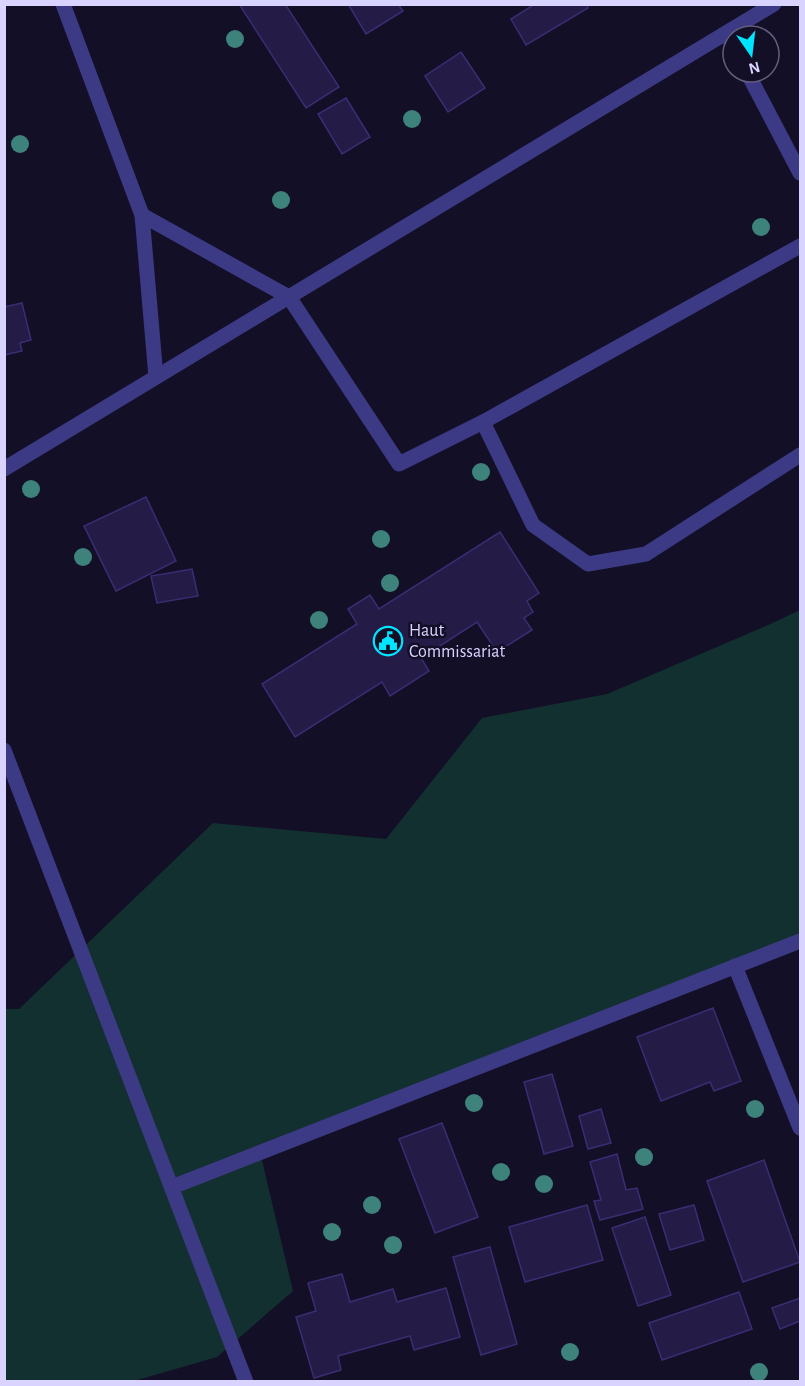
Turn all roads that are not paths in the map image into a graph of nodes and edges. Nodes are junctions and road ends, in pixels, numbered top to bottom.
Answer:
1 (63, 4) edge
2 (774, 4) edge
3 (750, 24) edge
4 (721, 45) edge
5 (753, 84) edge
6 (801, 173) edge
7 (142, 215) junction
8 (801, 246) edge
9 (288, 297) junction
10 (156, 377) junction
11 (483, 422) junction
12 (801, 455) edge
13 (4, 469) edge
14 (4, 750) edge
15 (801, 941) edge
16 (735, 966) junction
17 (801, 1128) edge
18 (172, 1187) junction
19 (246, 1382) edge

1 - 7 street
2 - 3 street
4 - 9 street
5 - 6 street
7 - 9 street
7 - 10 street
8 - 11 street
9 - 10 street
9 - 11 street
10 - 13 street
11 - 12 street
14 - 18 street
15 - 16 street
16 - 17 street
16 - 18 street
18 - 19 street

